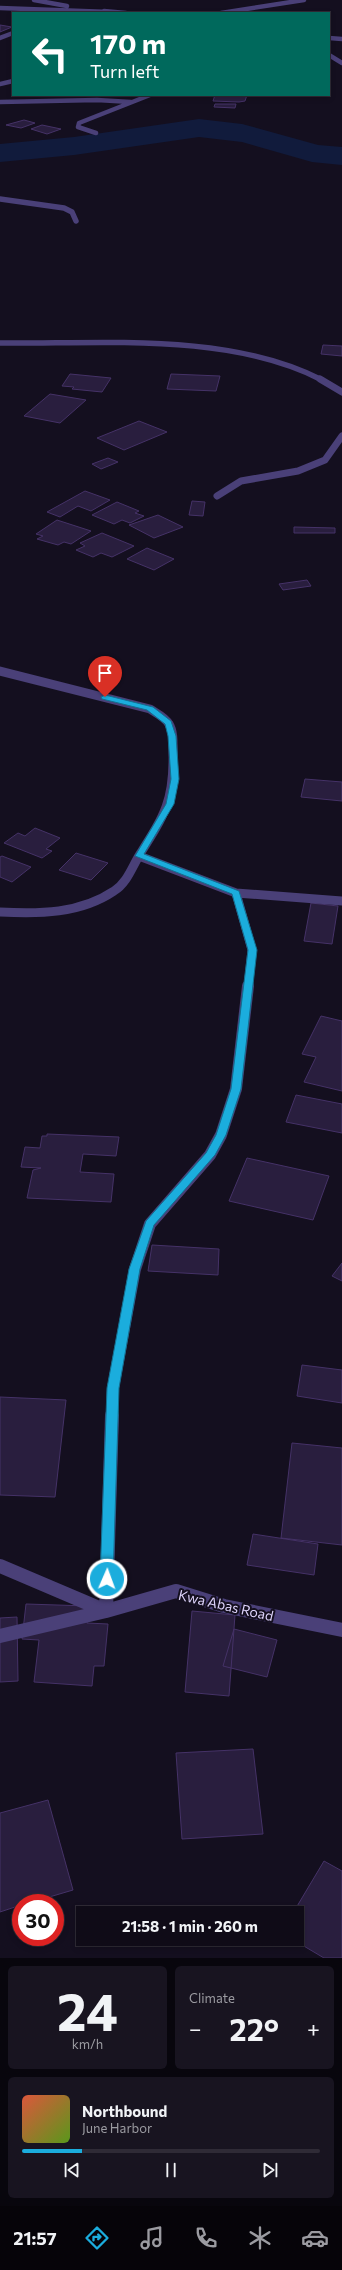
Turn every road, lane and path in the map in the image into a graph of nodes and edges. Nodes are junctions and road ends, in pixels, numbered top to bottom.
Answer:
1 (34, 0) edge
2 (304, 0) edge
3 (0, 8) edge
4 (53, 12) edge
5 (110, 12) joint
6 (227, 12) edge
7 (12, 33) edge
8 (0, 38) edge
9 (330, 38) edge
10 (342, 39) edge
11 (330, 56) edge
12 (342, 63) edge
13 (12, 81) edge
14 (0, 84) edge
15 (147, 96) edge
16 (0, 102) edge
17 (132, 102) junction
18 (96, 133) dead end
19 (0, 199) edge
20 (76, 221) dead end
21 (0, 343) edge
22 (342, 392) edge
23 (342, 436) edge
24 (216, 496) dead end
25 (0, 671) edge
26 (139, 856) junction
27 (236, 893) junction
28 (342, 901) edge
29 (0, 912) edge
30 (0, 1566) edge
31 (106, 1611) junction
32 (342, 1630) edge
33 (0, 1636) edge

1 - 5 street
2 - 6 street
3 - 4 street
4 - 5 street
7 - 8 street
9 - 10 street
11 - 12 street
13 - 14 street
15 - 17 street
16 - 17 street
17 - 18 street
19 - 20 street
21 - 22 street
23 - 24 street
25 - 26 street
26 - 27 street
26 - 29 street
27 - 28 street
27 - 31 street
30 - 31 street
31 - 32 street, Kwa Abas Road
31 - 33 street, Kwa Abas Road

